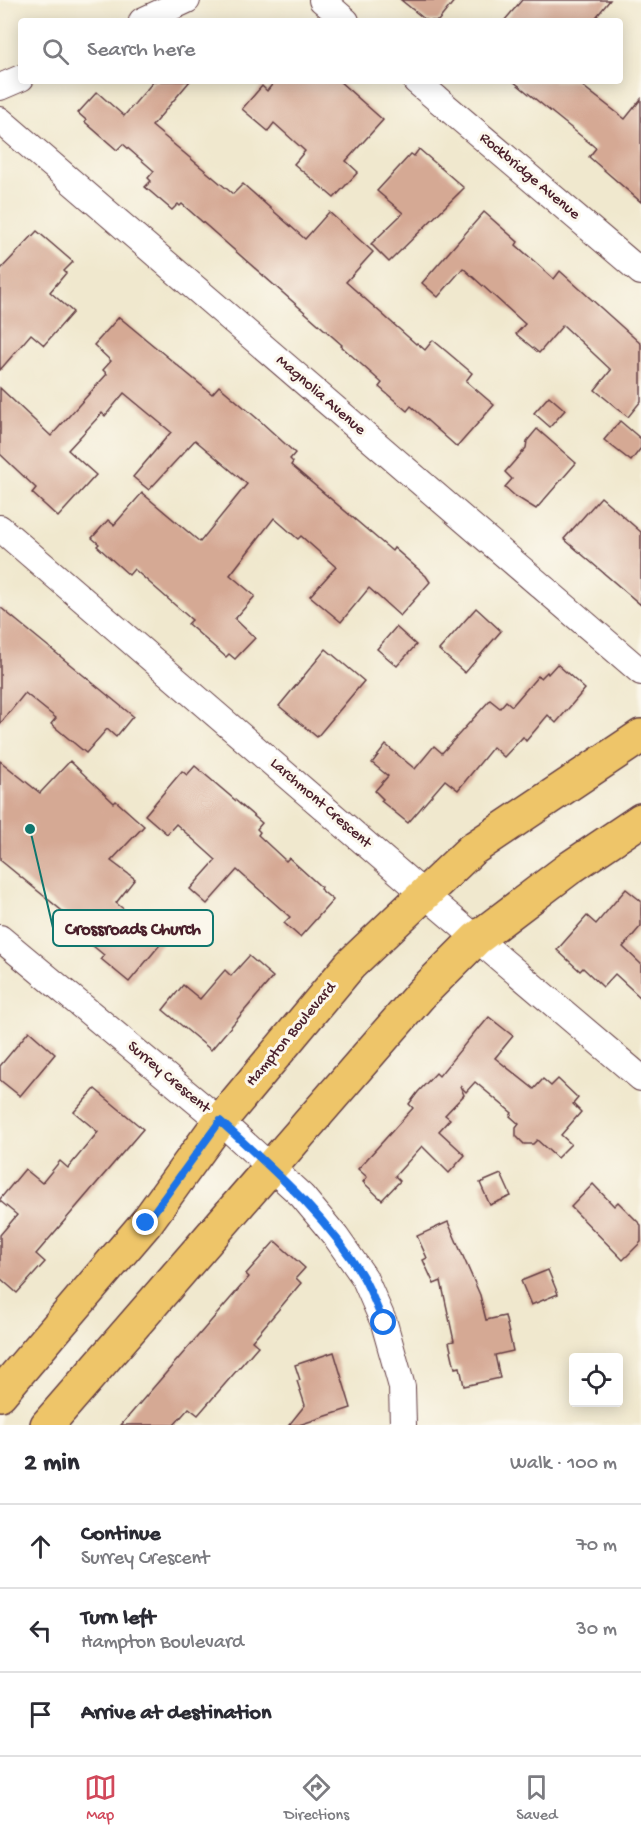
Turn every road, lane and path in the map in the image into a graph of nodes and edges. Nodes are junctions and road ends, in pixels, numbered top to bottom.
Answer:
1 (187, 0) edge
2 (322, 0) edge
3 (148, 18) edge
4 (343, 18) edge
5 (18, 79) edge
6 (420, 84) edge
7 (0, 87) edge
8 (0, 120) edge
9 (641, 272) edge
10 (0, 528) edge
11 (641, 672) edge
12 (641, 736) edge
13 (641, 820) edge
14 (424, 894) junction
15 (0, 938) edge
16 (476, 939) junction
17 (641, 1078) edge
18 (220, 1121) junction
19 (270, 1167) junction
20 (0, 1394) edge
21 (47, 1425) edge
22 (404, 1425) edge

1 - 3 street
2 - 4 street
5 - 7 street
6 - 9 street, Rockbridge Avenue
8 - 11 street, Magnolia Avenue
10 - 14 street, Larchmont Crescent
12 - 14 main road, Hampton Boulevard
13 - 16 main road
14 - 16 street, Larchmont Crescent
14 - 18 main road, Hampton Boulevard
15 - 18 street, Surrey Crescent
16 - 17 street, Larchmont Crescent
16 - 19 main road
18 - 19 street, Surrey Crescent
18 - 20 main road, Hampton Boulevard
19 - 21 main road
19 - 22 street, Surrey Crescent

